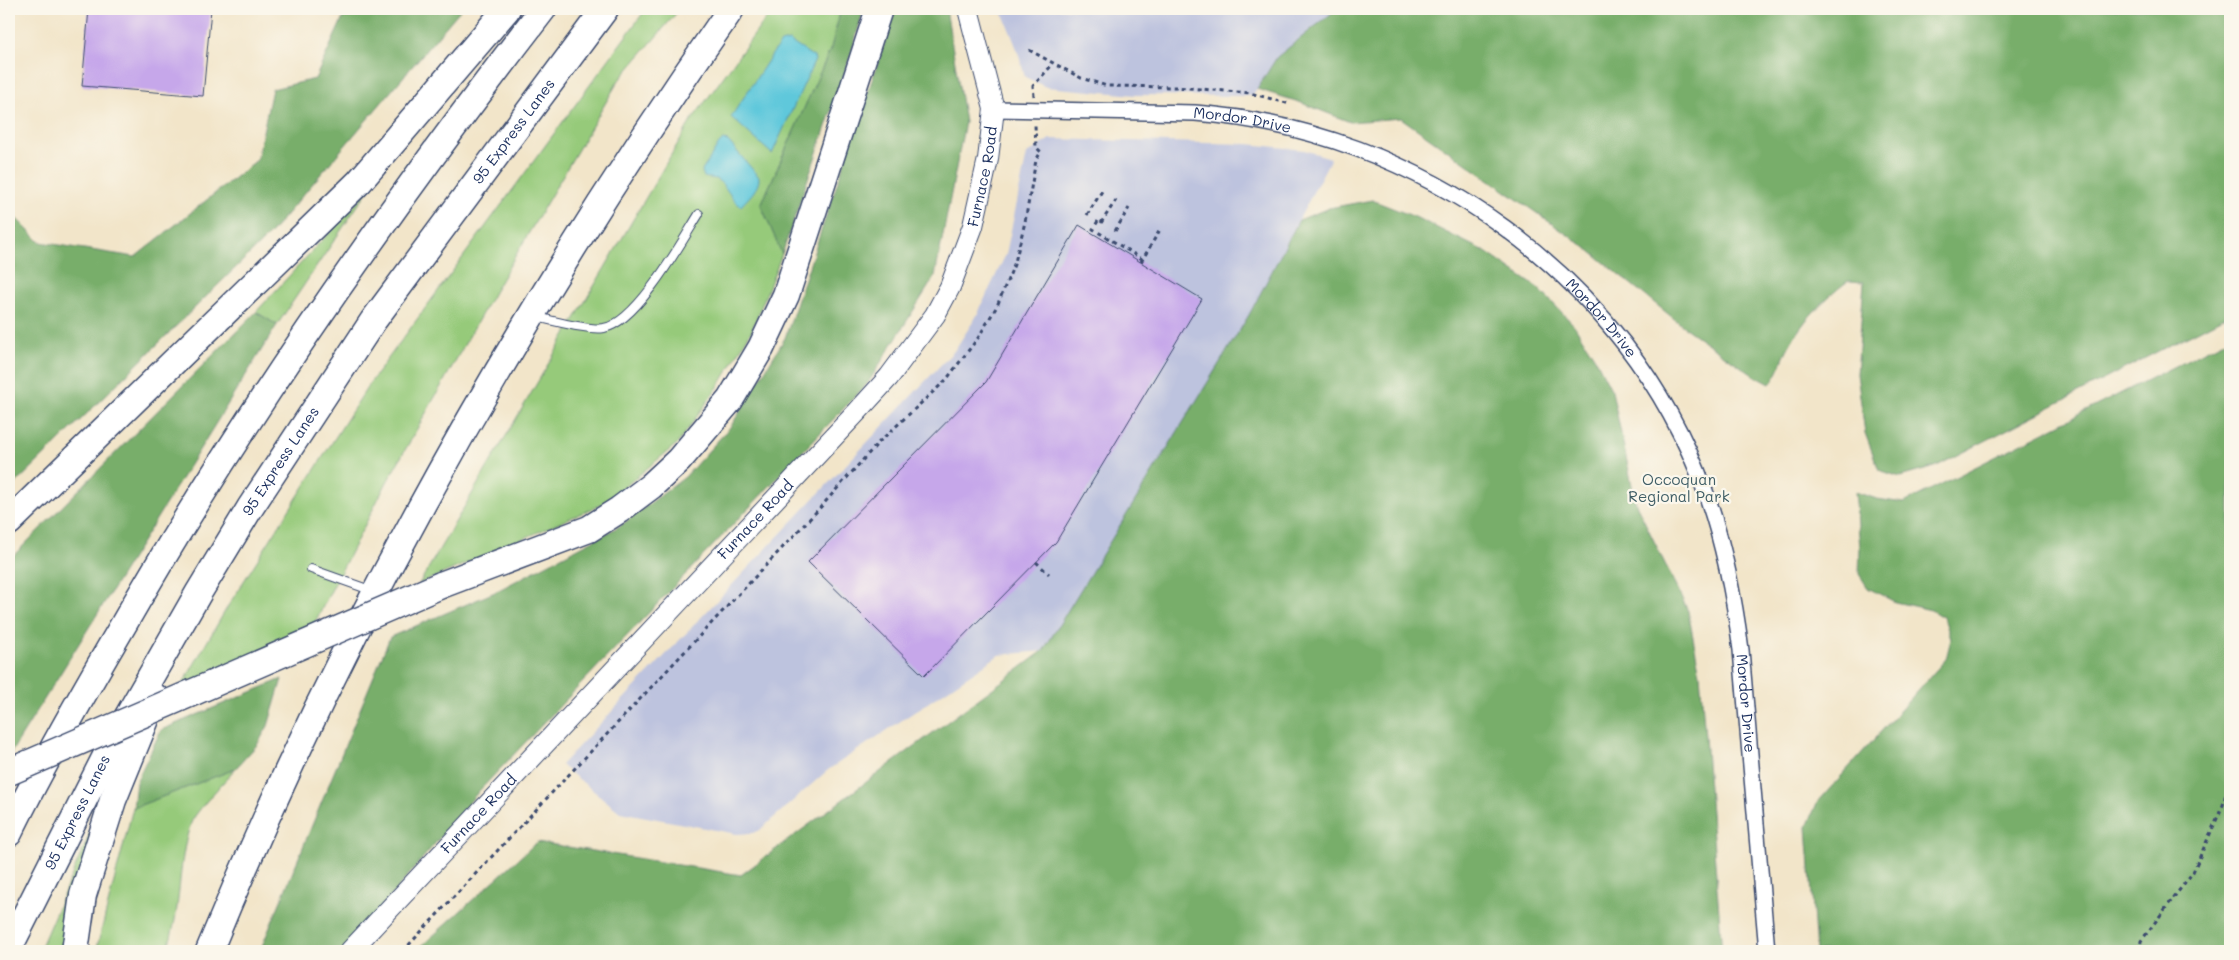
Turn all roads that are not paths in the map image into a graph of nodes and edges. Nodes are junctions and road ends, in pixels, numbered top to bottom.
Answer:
1 (507, 9) edge
2 (543, 9) edge
3 (605, 9) edge
4 (731, 9) edge
5 (879, 9) edge
6 (968, 9) edge
7 (994, 109) junction
8 (699, 214) dead end
9 (529, 316) junction
10 (9, 522) edge
11 (311, 569) dead end
12 (199, 592) junction
13 (375, 592) junction
14 (9, 772) edge
15 (9, 833) edge
16 (9, 948) edge
17 (74, 951) edge
18 (209, 951) edge
19 (350, 951) edge
20 (1767, 951) edge

1 - 10 highway
2 - 15 highway
3 - 12 highway, 95 Express Lanes
4 - 9 highway
5 - 14 highway, bridge
6 - 7 main road, Furnace Road
7 - 19 main road, Furnace Road
7 - 20 street, Mordor Drive
8 - 9 lane
9 - 13 highway
11 - 13 lane
12 - 16 highway, 95 Express Lanes
12 - 17 highway
13 - 18 highway

